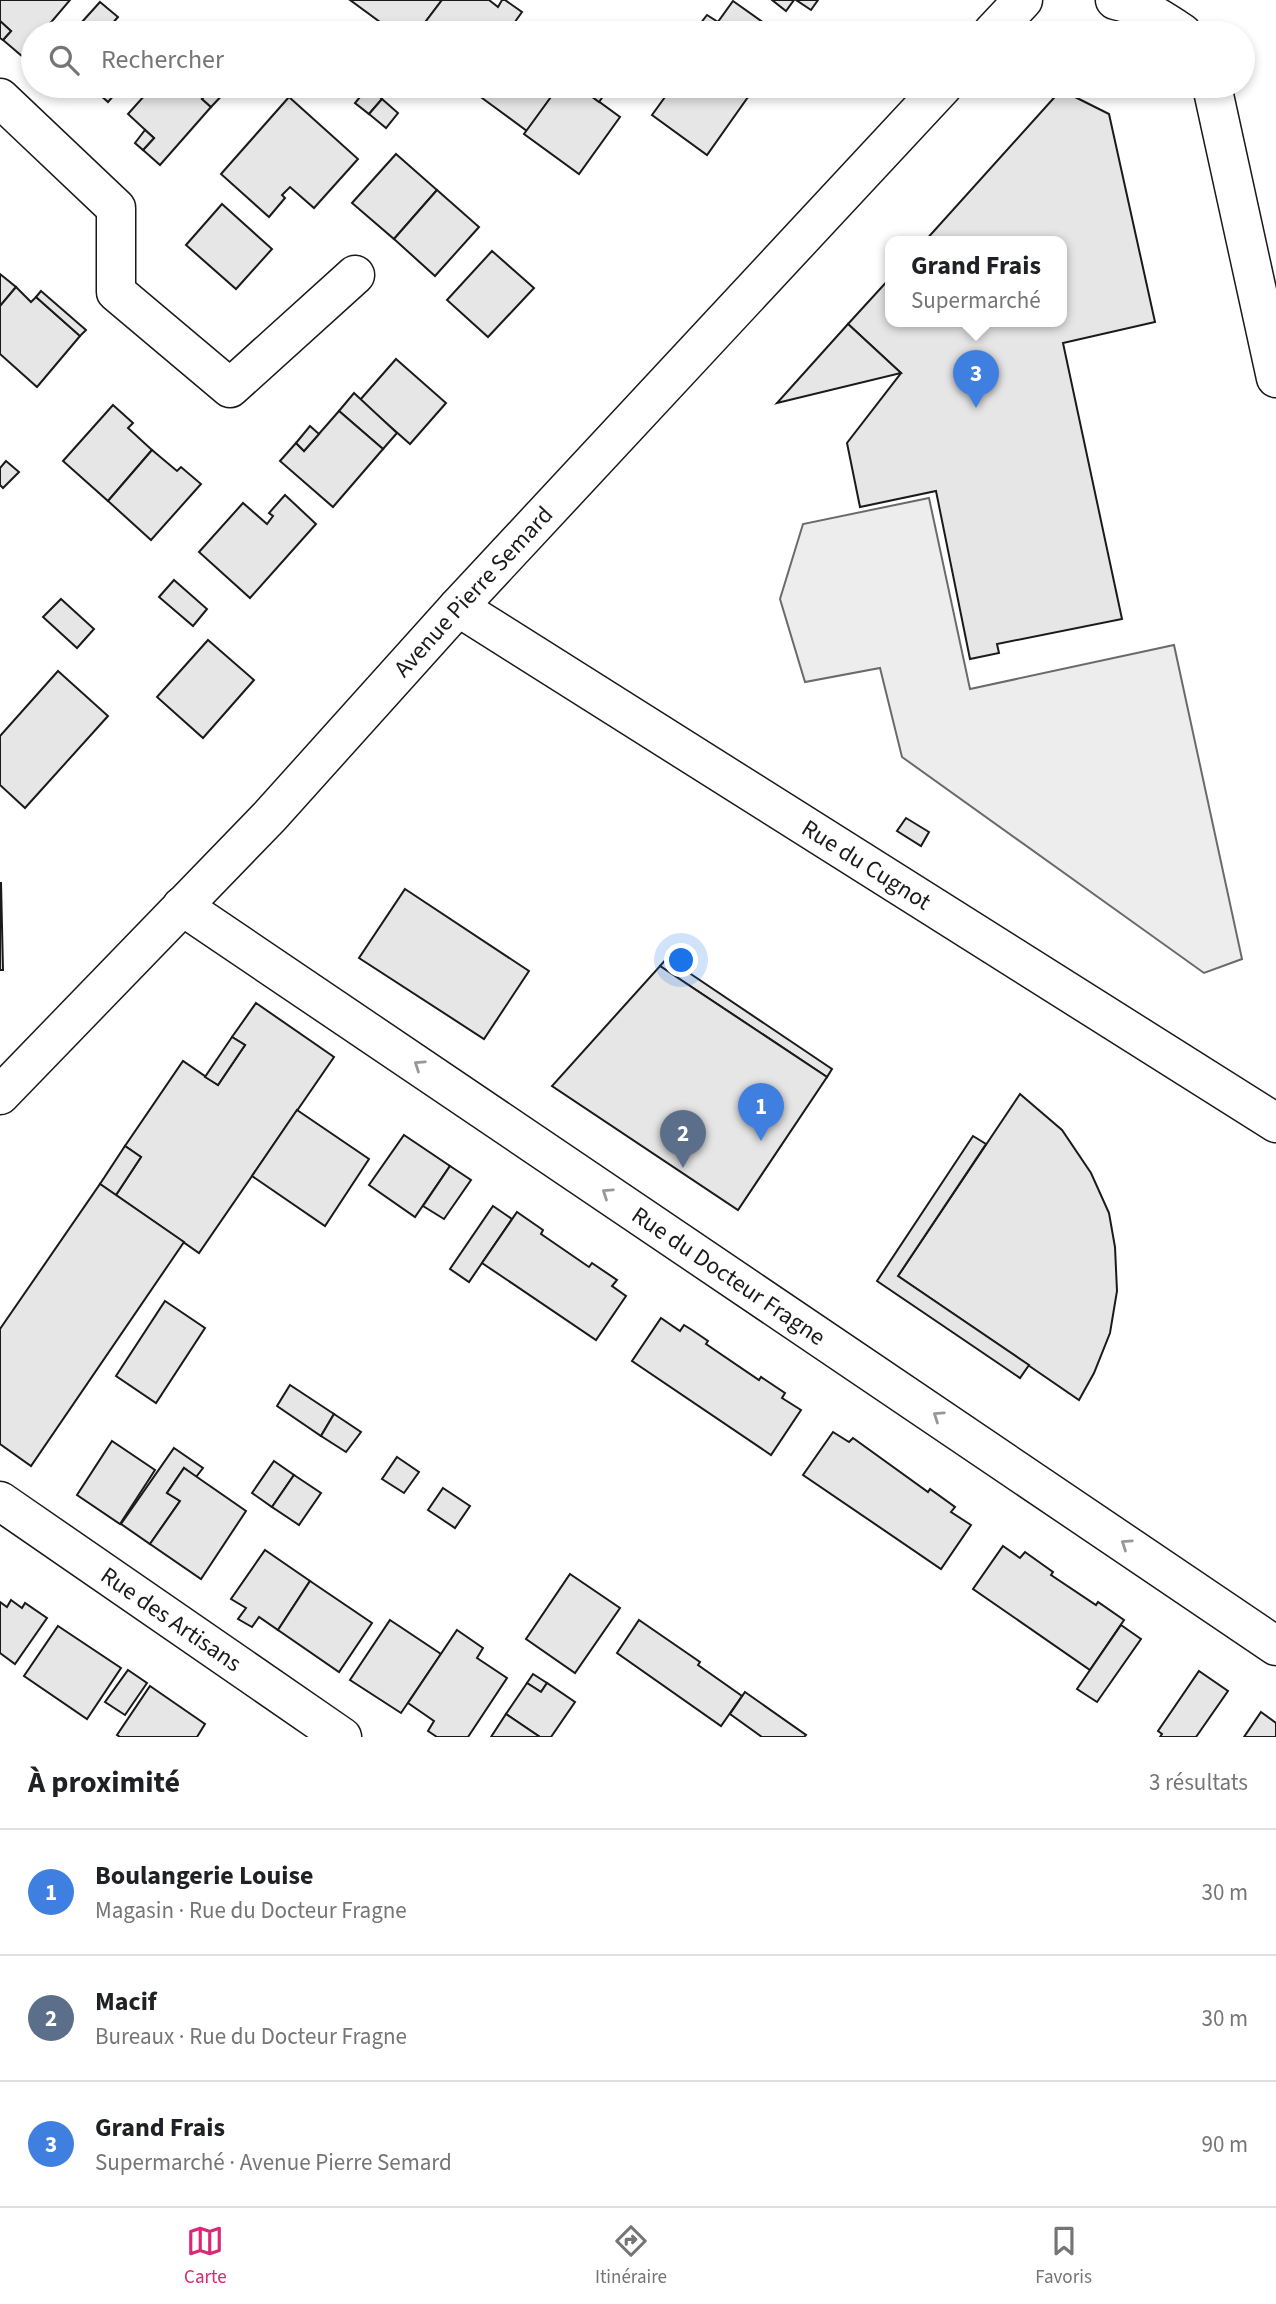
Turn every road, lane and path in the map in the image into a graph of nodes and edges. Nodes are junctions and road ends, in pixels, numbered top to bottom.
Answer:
1 (1023, 0) edge
2 (1115, 0) edge
3 (1182, 0) edge
4 (1003, 21) edge
5 (1164, 21) edge
6 (1190, 21) edge
7 (0, 98) edge
8 (932, 98) edge
9 (1215, 98) edge
10 (355, 275) dead end
11 (1276, 378) edge
12 (458, 607) junction
13 (182, 906) junction
14 (0, 1095) edge
15 (1276, 1123) edge
16 (0, 1501) edge
17 (1276, 1646) edge
18 (342, 1737) edge

1 - 4 street
2 - 5 street
3 - 6 street
7 - 10 street
8 - 12 street, Avenue Pierre Semard
9 - 11 street
12 - 13 street, Avenue Pierre Semard
12 - 15 street, Rue du Cugnot
13 - 14 street, Avenue Pierre Semard
17 -> 13 street, Rue du Docteur Fragne
16 - 18 street, Rue des Artisans

